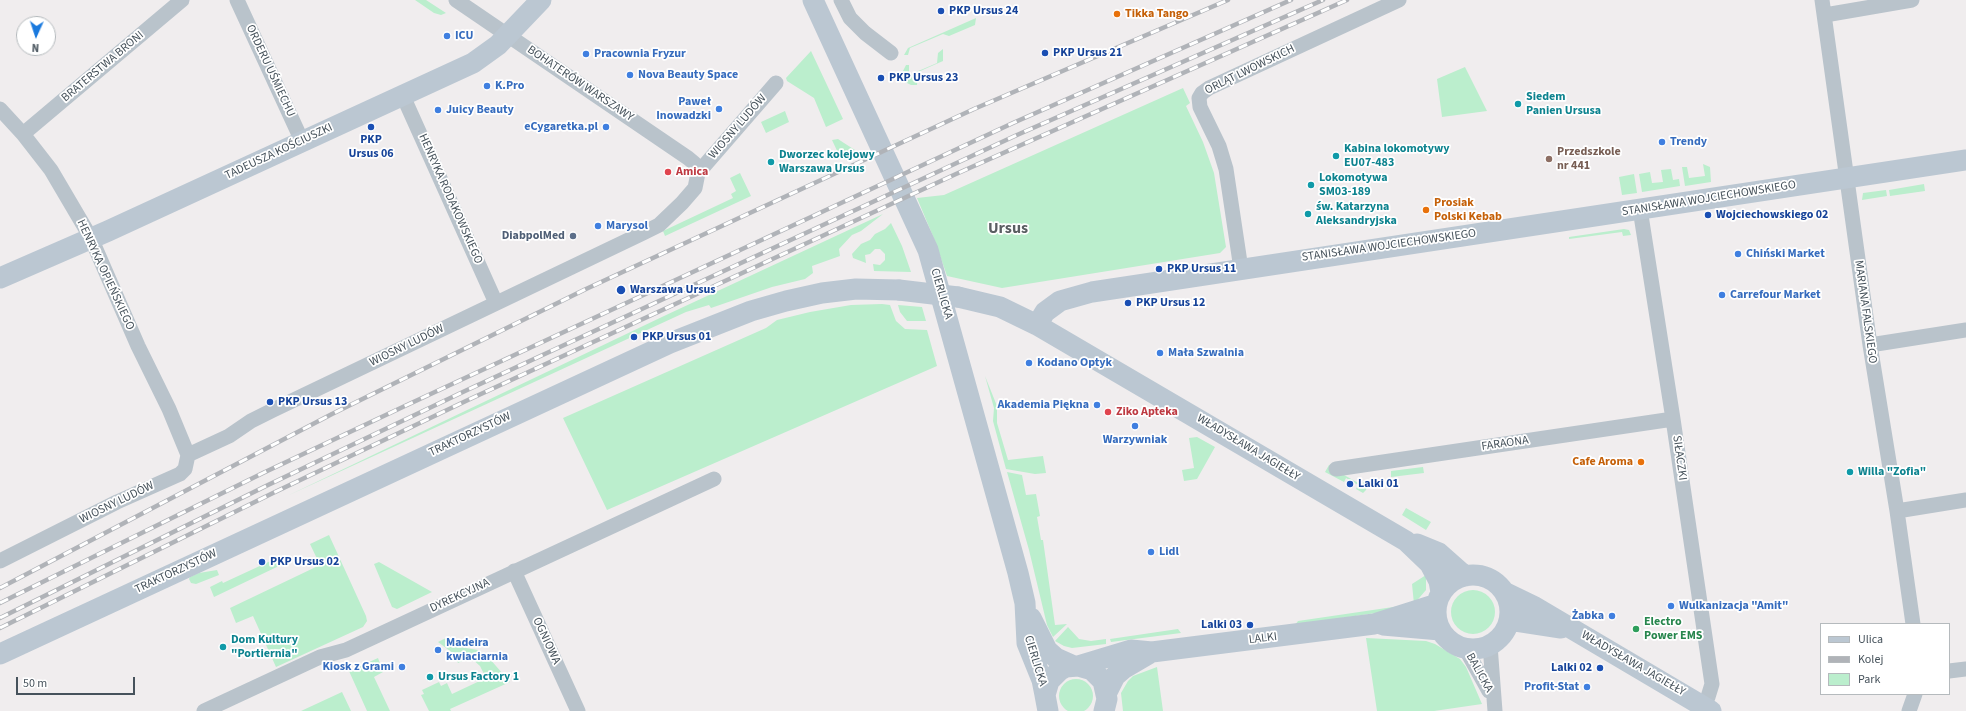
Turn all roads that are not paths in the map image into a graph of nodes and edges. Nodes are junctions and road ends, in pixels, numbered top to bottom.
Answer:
1 (182, 0) edge
2 (237, 0) edge
3 (456, 0) edge
4 (541, 0) edge
5 (813, 0) edge
6 (842, 0) edge
7 (1399, 0) edge
8 (1912, 0) edge
9 (1824, 7) edge
10 (507, 35) junction
11 (891, 53) dead end
12 (776, 83) dead end
13 (403, 96) junction
14 (0, 109) edge
15 (23, 134) junction
16 (302, 141) junction
17 (1966, 160) edge
18 (698, 173) junction
19 (1847, 178) junction
20 (1640, 209) junction
21 (91, 238) junction
22 (1241, 269) junction
23 (0, 278) edge
24 (958, 297) joint
25 (496, 303) junction
26 (1037, 325) junction
27 (1966, 330) edge
28 (1870, 345) junction
29 (1674, 419) junction
30 (188, 455) junction
31 (1336, 469) dead end
32 (714, 479) dead end
33 (1966, 500) edge
34 (1897, 511) junction
35 (1406, 541) junction
36 (0, 561) edge
37 (514, 571) junction
38 (1464, 576) junction
39 (1504, 592) junction
40 (1439, 598) junction
41 (1025, 603) junction
42 (1509, 620) junction
43 (1913, 623) edge
44 (1374, 624) junction
45 (1440, 630) junction
46 (1575, 631) junction
47 (1490, 645) junction
48 (1465, 648) junction
49 (1152, 652) junction
50 (0, 654) edge
51 (1076, 666) junction
52 (1966, 669) edge
53 (1950, 671) edge
54 (1916, 695) edge
55 (1046, 703) edge
56 (1107, 703) edge
57 (1494, 704) edge
58 (1707, 708) edge
59 (204, 711) edge
60 (578, 711) edge
61 (1909, 711) edge

1 - 15 street, BRATERSTWA BRONI
2 - 16 street, ORDERU UŚMIECHU
3 - 10 street, BOHATERÓW WARSZAWY
4 - 10 street, TADEUSZA KOŚCIUSZKI
5 - 41 street, CIERLICKA
6 - 11 street
7 - 22 street, ORLĄT LWOWSKICH
8 - 9 street
9 - 19 street, MARIANA FALSKIEGO
10 - 13 street, TADEUSZA KOŚCIUSZKI
10 - 18 street, BOHATERÓW WARSZAWY
12 - 18 street, WIOSNY LUDÓW
13 - 16 street, TADEUSZA KOŚCIUSZKI
13 - 25 street, HENRYKA RODAKOWSKIEGO
14 - 15 street, HENRYKA OPIEŃSKIEGO
15 - 21 street, HENRYKA OPIEŃSKIEGO
16 - 21 street, TADEUSZA KOŚCIUSZKI
17 - 19 street, STANISŁAWA WOJCIECHOWSKIEGO
18 - 25 street, WIOSNY LUDÓW
19 - 20 street, STANISŁAWA WOJCIECHOWSKIEGO
19 - 28 street, MARIANA FALSKIEGO
20 - 22 street, STANISŁAWA WOJCIECHOWSKIEGO
20 - 29 street, SIŁACZKI
21 - 23 street, TADEUSZA KOŚCIUSZKI
21 - 30 street, HENRYKA OPIEŃSKIEGO
22 - 26 street, STANISŁAWA WOJCIECHOWSKIEGO
24 - 26 street, WŁADYSŁAWA JAGIEŁŁY
24 - 50 street, TRAKTORZYSTÓW, bridge
25 - 30 street, WIOSNY LUDÓW
26 - 35 street, WŁADYSŁAWA JAGIEŁŁY
27 - 28 street
28 - 34 street, MARIANA FALSKIEGO
29 - 31 street, FARAONA
29 - 58 street, SIŁACZKI
30 - 36 street, WIOSNY LUDÓW
32 - 37 street, DYREKCYJNA
33 - 34 street
34 - 43 street, MARIANA FALSKIEGO
35 - 38 street, WŁADYSŁAWA JAGIEŁŁY
35 - 40 street, WŁADYSŁAWA JAGIEŁŁY
37 - 59 street, DYREKCYJNA
37 - 60 street, OGNIOWA
38 - 39 street
38 - 40 street
39 - 42 street
39 - 46 street, WŁADYSŁAWA JAGIEŁŁY
40 - 44 street, LALKI
40 - 45 street
41 - 51 street, CIERLICKA
41 - 55 street, CIERLICKA
42 - 46 street, WŁADYSŁAWA JAGIEŁŁY
42 - 47 street
44 - 45 street, LALKI
44 - 49 street, LALKI
45 - 48 street
46 - 58 street, WŁADYSŁAWA JAGIEŁŁY
47 - 48 street
47 - 57 street, BALICKA
48 - 57 street, BALICKA
49 - 51 street, LALKI
49 - 56 street, LALKI
51 - 55 street, LALKI
51 - 56 street, CIERLICKA
52 - 53 street
54 - 61 street

